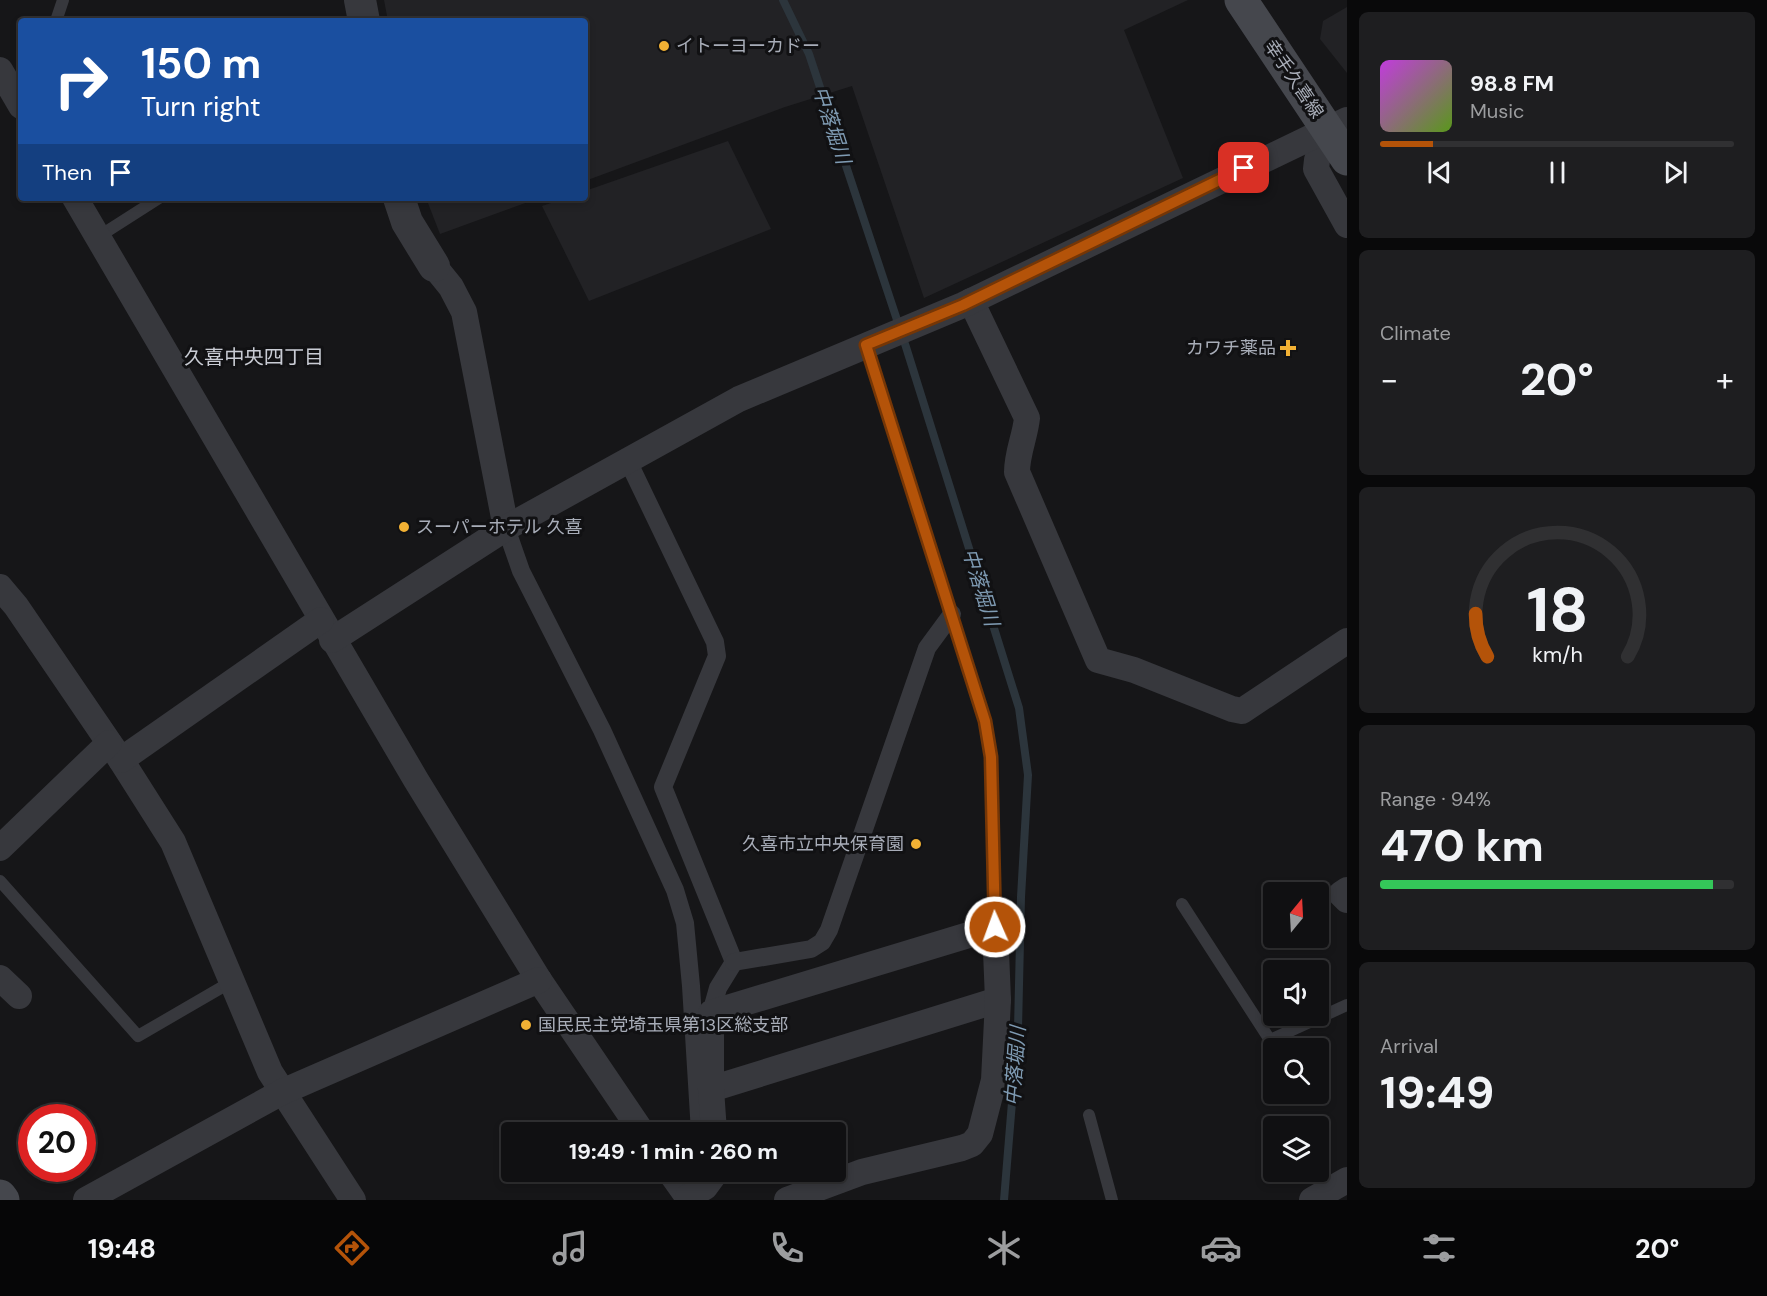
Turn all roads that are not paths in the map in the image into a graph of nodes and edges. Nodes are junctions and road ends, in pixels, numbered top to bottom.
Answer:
1 (63, 0) edge
2 (360, 0) edge
3 (1241, 0) edge
4 (57, 18) edge
5 (363, 18) edge
6 (0, 70) edge
7 (18, 101) edge
8 (1340, 127) edge
9 (1347, 159) edge
10 (77, 201) edge
11 (154, 201) edge
12 (400, 201) edge
13 (1347, 225) edge
14 (98, 237) junction
15 (434, 266) joint
16 (971, 301) junction
17 (874, 342) junction
18 (628, 461) junction
19 (506, 528) junction
20 (0, 586) edge
21 (952, 614) junction
22 (326, 630) junction
23 (1347, 641) edge
24 (115, 752) junction
25 (0, 848) edge
26 (0, 881) edge
27 (1347, 890) edge
28 (1347, 900) edge
29 (1182, 904) dead end
30 (995, 927) junction
31 (734, 962) junction
32 (0, 978) edge
33 (539, 980) junction
34 (231, 982) junction
35 (691, 986) junction
36 (718, 988) junction
37 (19, 996) dead end
38 (998, 1000) junction
39 (1347, 1005) edge
40 (711, 1013) junction
41 (711, 1089) junction
42 (282, 1092) junction
43 (1089, 1115) dead end
44 (635, 1122) edge
45 (699, 1122) edge
46 (713, 1122) edge
47 (1347, 1180) edge
48 (0, 1196) edge
49 (3, 1200) edge
50 (86, 1200) edge
51 (353, 1200) edge
52 (787, 1200) edge
53 (1113, 1200) edge
54 (1312, 1200) edge

1 - 4 lane
2 - 5 street
3 - 8 main road, 幸手久喜線
6 - 7 street
8 - 9 main road, 幸手久喜線
8 - 13 street
8 - 16 street
10 - 14 street
11 - 14 lane
12 - 15 street
14 - 22 street
15 - 19 street
16 - 17 street
16 - 23 street
17 - 18 street
17 - 21 lane
18 - 19 street
18 - 31 street
19 - 22 street
19 - 35 street
20 - 24 street
21 - 30 lane
21 - 31 street
22 - 24 street
22 - 33 street
24 - 25 street
24 - 34 street
26 - 34 lane
27 - 28 street
29 - 39 lane
30 - 38 street
30 - 40 street
31 - 36 street
32 - 37 street
33 - 42 street
33 - 44 street
34 - 42 street
35 - 36 street
35 - 45 street
36 - 40 street
38 - 41 street
38 - 52 street
40 - 41 street
41 - 46 street
42 - 50 street
42 - 51 street
43 - 53 lane
47 - 54 street
48 - 49 main road

